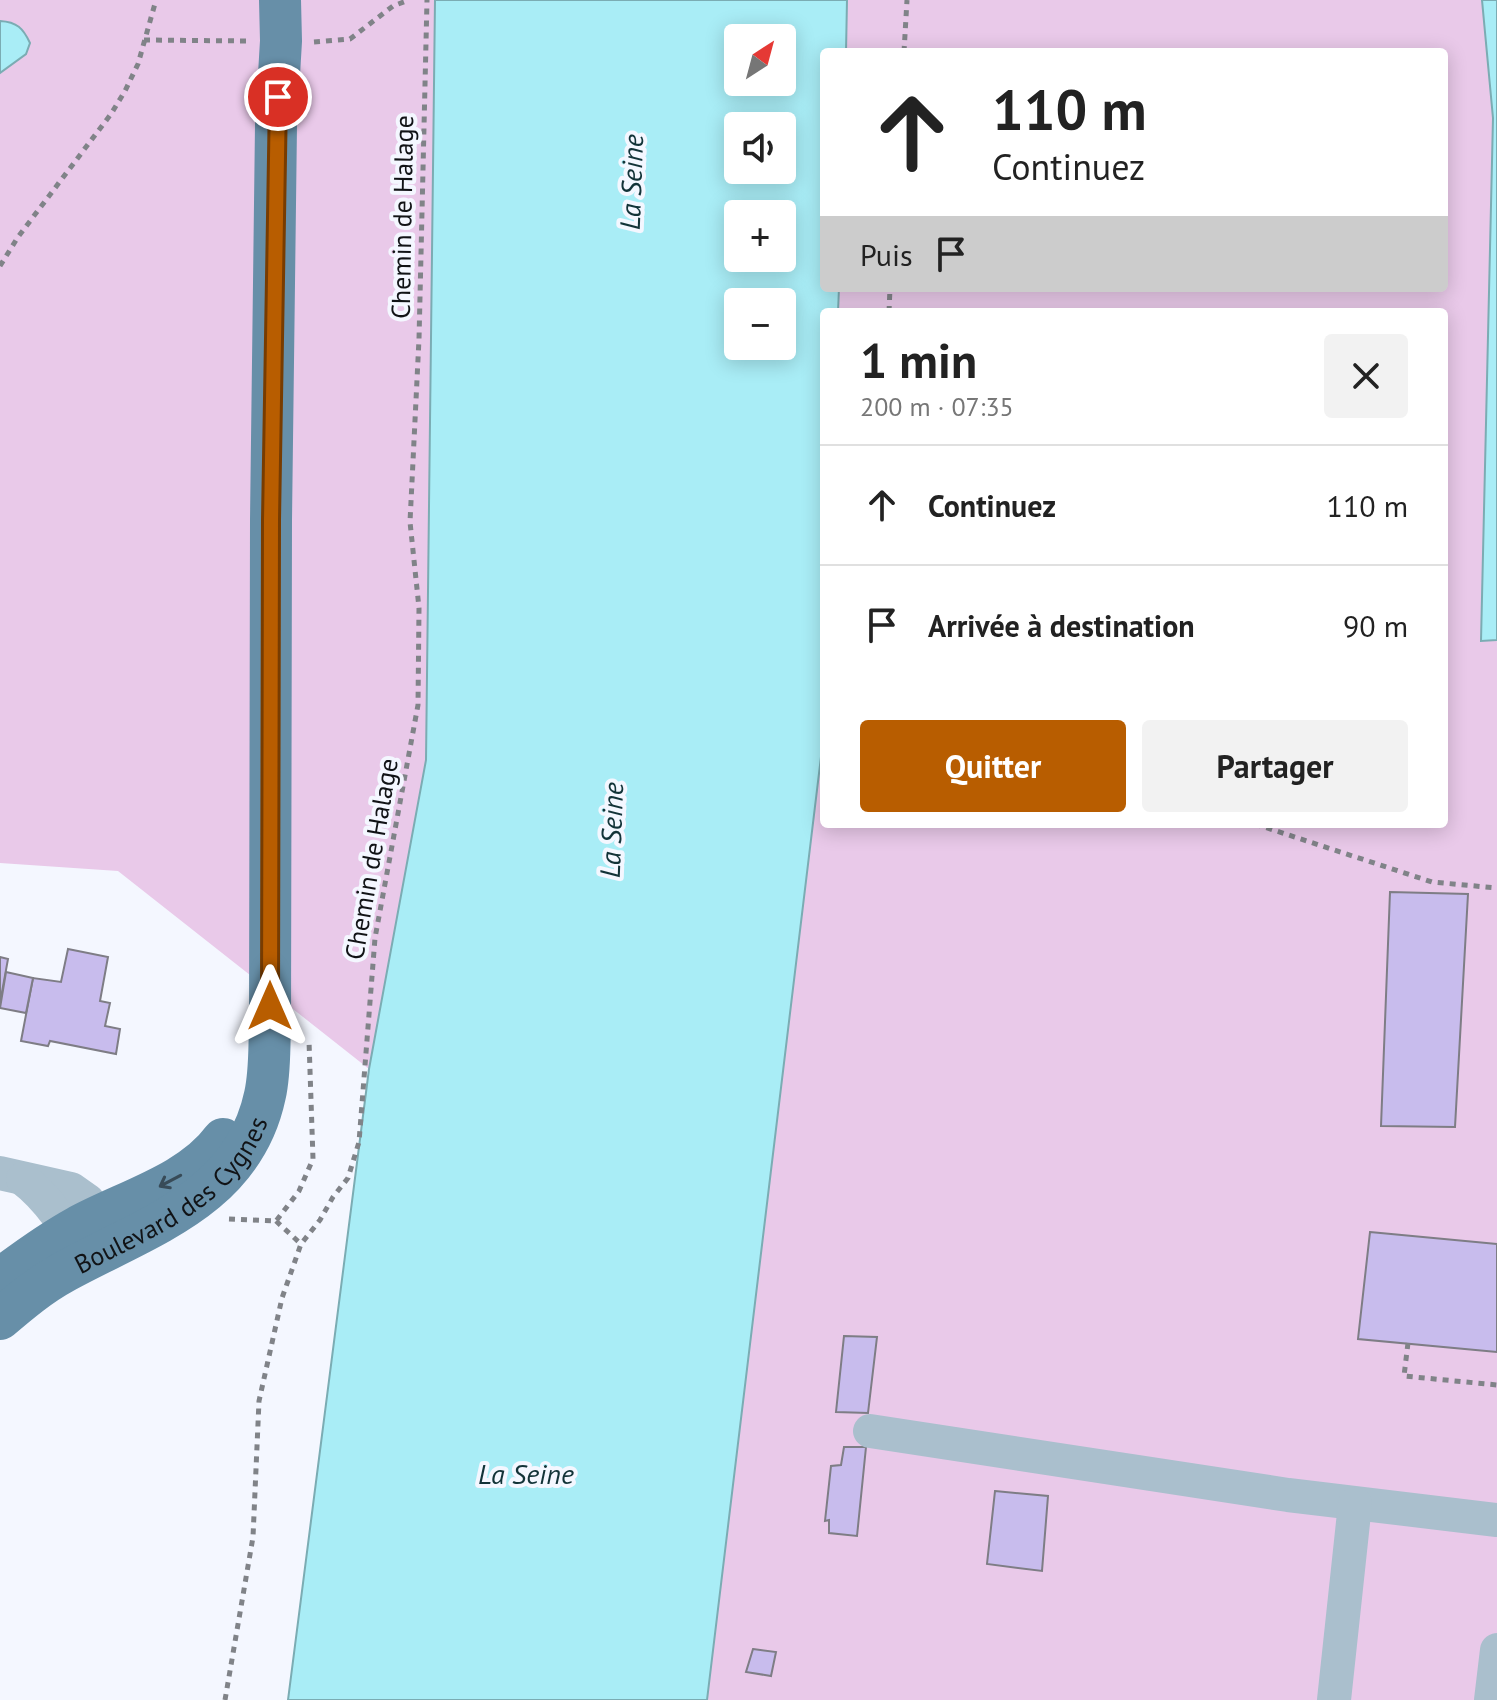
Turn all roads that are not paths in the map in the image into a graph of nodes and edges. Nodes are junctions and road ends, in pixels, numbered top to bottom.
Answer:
1 (280, 0) edge
2 (18, 1179) edge
3 (93, 1239) junction
4 (12, 1270) edge
5 (0, 1319) edge
6 (870, 1431) dead end
7 (1355, 1504) junction
8 (1497, 1520) edge
9 (1497, 1650) edge
10 (1334, 1700) edge
11 (1491, 1700) edge

1 - 3 main road, Boulevard des Cygnes
2 - 3 street
2 - 4 street
3 - 4 main road, Boulevard des Cygnes
3 - 5 main road, Boulevard des Cygnes
6 - 7 street
7 - 8 street
7 - 10 street
9 - 11 street

